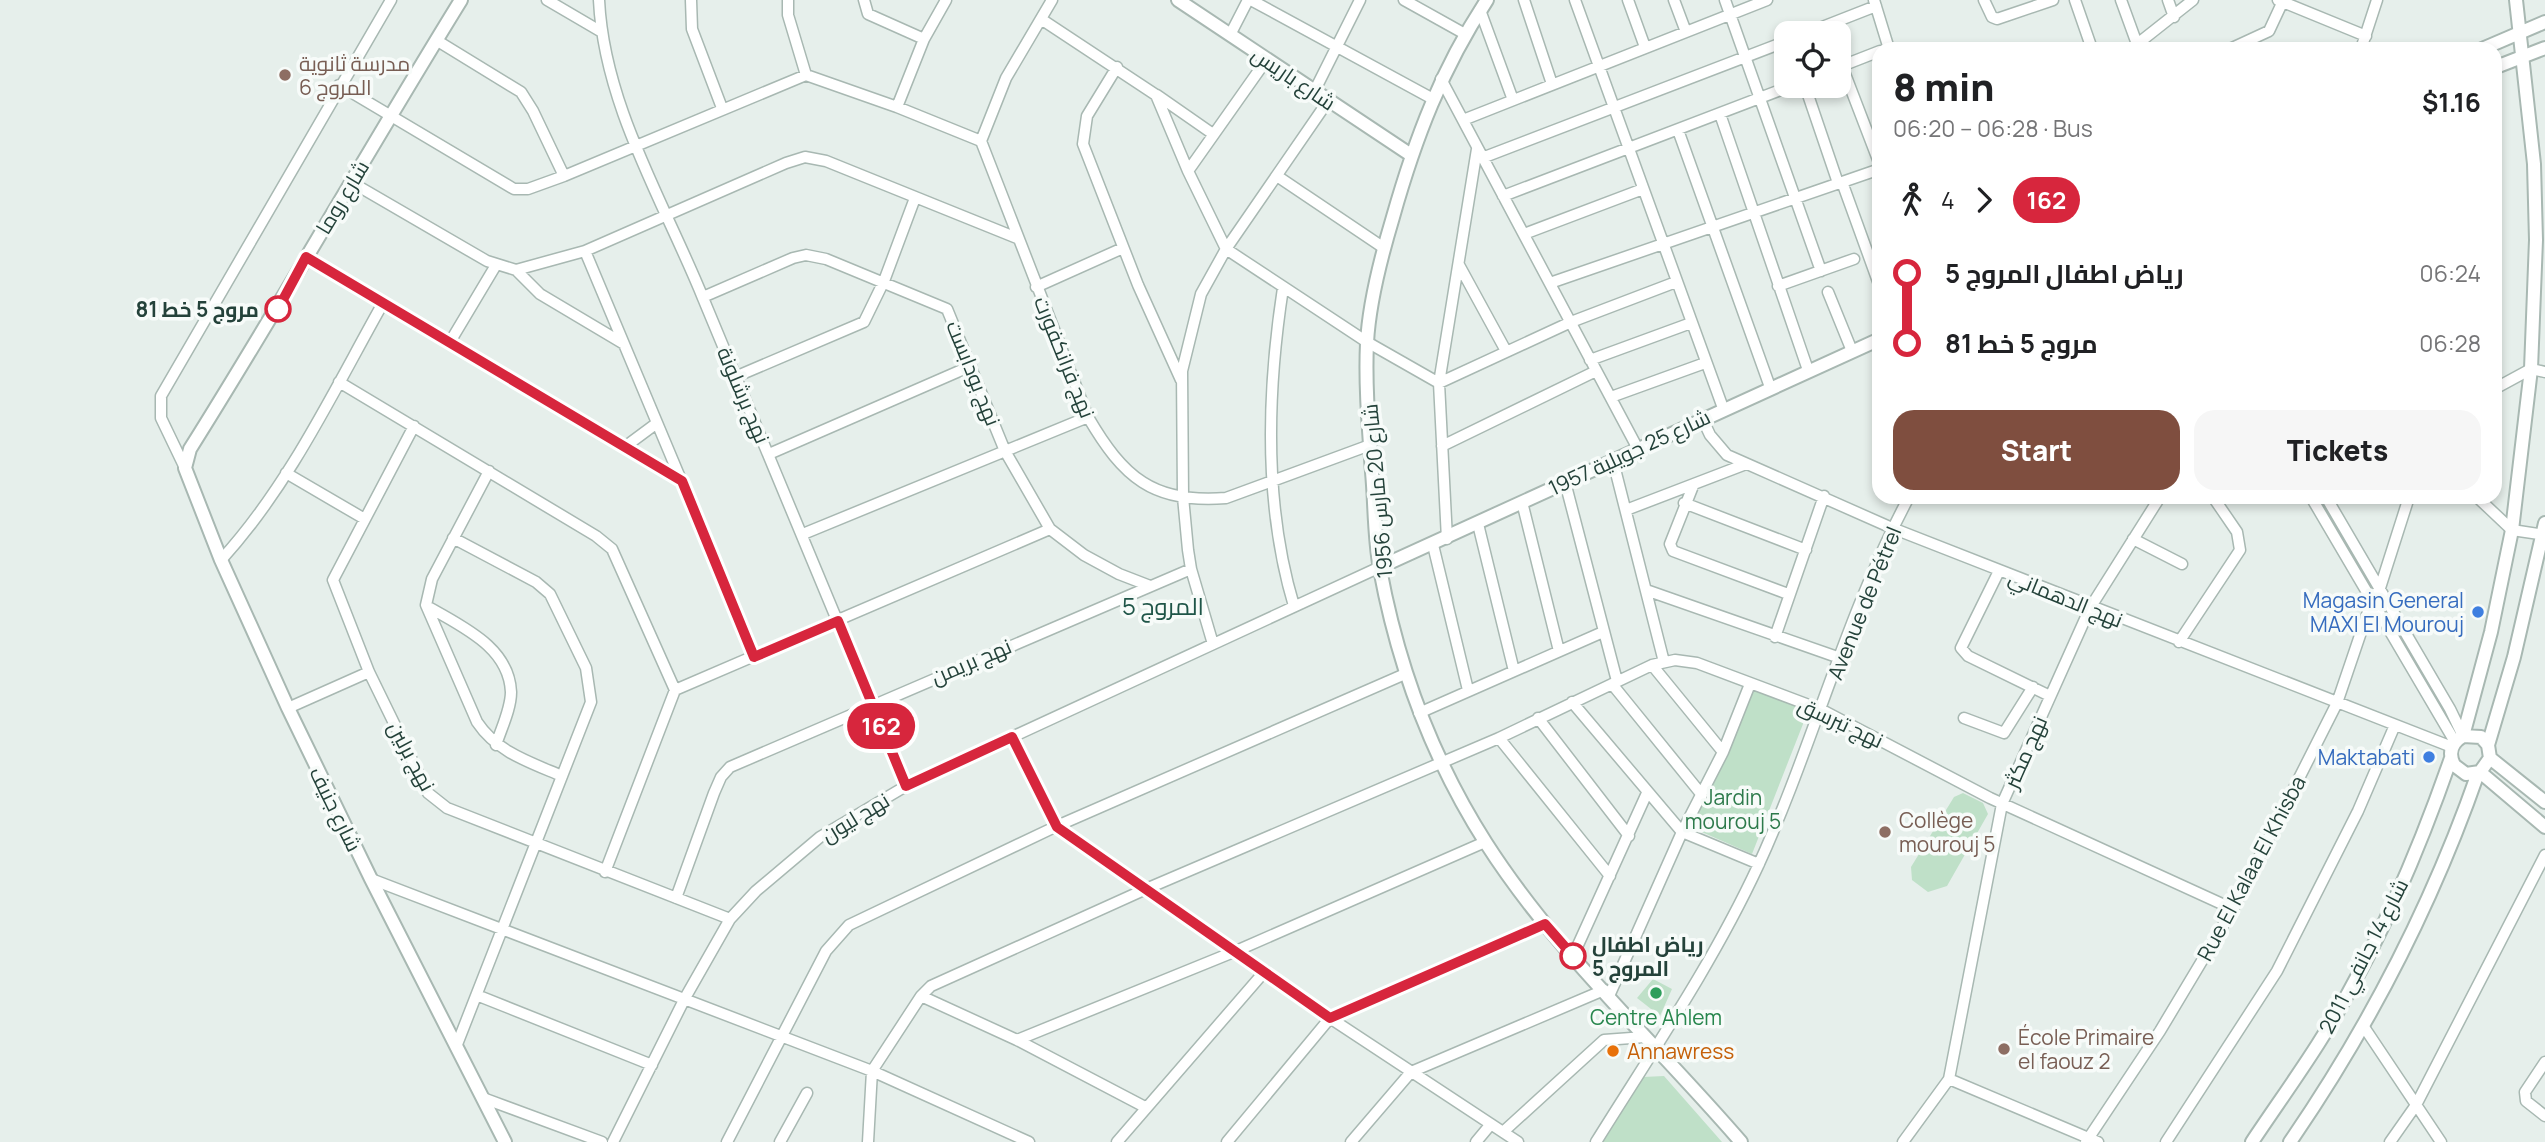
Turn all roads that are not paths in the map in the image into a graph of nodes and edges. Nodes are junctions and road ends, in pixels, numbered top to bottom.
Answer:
1 (391, 0) edge
2 (461, 0) edge
3 (547, 0) edge
4 (599, 0) edge
5 (691, 0) edge
6 (788, 0) edge
7 (864, 0) edge
8 (946, 0) edge
9 (1052, 0) edge
10 (1178, 0) edge
11 (1249, 0) edge
12 (1360, 0) edge
13 (1404, 0) edge
14 (1524, 0) edge
15 (1575, 0) edge
16 (1628, 0) edge
17 (1674, 0) edge
18 (1725, 0) edge
19 (1767, 0) edge
20 (1984, 0) edge
21 (2053, 0) edge
22 (2075, 0) edge
23 (2121, 0) edge
24 (2168, 0) edge
25 (2193, 0) edge
26 (2377, 0) edge
27 (2516, 0) edge
28 (2285, 1) edge
29 (1875, 3) edge
30 (2031, 4) edge
31 (1484, 5) edge
32 (1730, 15) junction
33 (2174, 17) junction
34 (1041, 19) junction
35 (1834, 21) edge
36 (2545, 22) edge
37 (600, 31) junction
38 (1686, 32) junction
39 (2519, 32) junction
40 (1465, 34) junction
41 (1230, 35) junction
42 (2366, 37) junction
43 (924, 38) junction
44 (436, 40) junction
45 (1883, 42) edge
46 (2090, 42) edge
47 (2133, 42) edge
48 (2141, 42) edge
49 (2245, 42) edge
50 (2364, 42) edge
51 (2497, 42) edge
52 (1337, 46) junction
53 (1774, 46) edge
54 (1645, 47) junction
55 (2545, 48) edge
56 (1872, 54) edge
57 (2524, 57) junction
58 (1745, 58) junction
59 (1267, 59) junction
60 (1851, 62) edge
61 (1598, 65) junction
62 (2502, 65) edge
63 (1117, 67) junction
64 (806, 75) junction
65 (1441, 79) junction
66 (1552, 83) junction
67 (339, 85) junction
68 (1314, 92) junction
69 (1851, 92) edge
70 (1774, 93) edge
71 (1156, 95) junction
72 (1809, 98) edge
73 (1433, 99) junction
74 (1758, 99) junction
75 (1513, 100) junction
76 (1328, 102) junction
77 (897, 107) junction
78 (722, 108) junction
79 (1615, 108) junction
80 (1720, 114) junction
81 (390, 116) junction
82 (1462, 120) junction
83 (1678, 130) junction
84 (1213, 134) junction
85 (981, 141) junction
86 (636, 145) junction
87 (1872, 146) edge
88 (1629, 149) junction
89 (1480, 153) junction
90 (1411, 155) junction
91 (1872, 170) edge
92 (1188, 171) junction
93 (564, 176) junction
94 (1277, 176) junction
95 (351, 182) junction
96 (1840, 182) junction
97 (1643, 189) junction
98 (1503, 196) junction
99 (915, 198) junction
100 (1795, 198) junction
101 (1753, 212) junction
102 (668, 216) junction
103 (1710, 226) junction
104 (1524, 234) junction
105 (1017, 238) junction
106 (1662, 243) junction
107 (1123, 248) junction
108 (1384, 248) junction
109 (1226, 249) junction
110 (585, 251) junction
111 (306, 257) junction
112 (1854, 259) dead end
113 (1872, 261) edge
114 (496, 265) junction
115 (1459, 265) junction
116 (516, 270) junction
117 (1821, 271) junction
118 (884, 281) junction
119 (1676, 282) junction
120 (1550, 283) junction
121 (1778, 286) junction
122 (1036, 287) junction
123 (1283, 288) junction
124 (1828, 292) dead end
125 (703, 297) junction
126 (383, 303) junction
127 (1571, 322) junction
128 (1691, 323) junction
129 (450, 342) junction
130 (1367, 342) junction
131 (1872, 342) edge
132 (624, 344) junction
133 (1506, 351) junction
134 (1852, 351) junction
135 (1590, 360) junction
136 (1705, 363) junction
137 (971, 366) junction
138 (2531, 369) junction
139 (1808, 370) junction
140 (1596, 371) junction
141 (2545, 372) edge
142 (735, 377) junction
143 (339, 382) junction
144 (1439, 383) junction
145 (1182, 384) junction
146 (2502, 385) edge
147 (1770, 387) junction
148 (1611, 397) junction
149 (1723, 408) junction
150 (1088, 417) junction
151 (1702, 418) junction
152 (657, 423) junction
153 (414, 426) junction
154 (1370, 445) junction
155 (626, 446) junction
156 (1442, 446) junction
157 (1638, 449) junction
158 (1005, 451) junction
159 (769, 454) junction
160 (1613, 461) junction
161 (1746, 464) junction
162 (185, 468) junction
163 (489, 471) junction
164 (286, 473) junction
165 (682, 481) junction
166 (1273, 482) junction
167 (1565, 482) junction
168 (1692, 486) junction
169 (1824, 496) junction
170 (1183, 497) junction
171 (1522, 502) junction
172 (1684, 503) junction
173 (1905, 504) edge
174 (2156, 504) edge
175 (2218, 504) edge
176 (2315, 504) edge
177 (2330, 504) edge
178 (2407, 504) edge
179 (2484, 504) edge
180 (1626, 510) junction
181 (363, 518) junction
182 (1478, 524) junction
183 (1892, 528) junction
184 (1050, 529) junction
185 (2512, 530) junction
186 (2545, 531) edge
187 (803, 534) junction
188 (453, 538) junction
189 (1447, 539) junction
190 (2133, 539) junction
191 (1433, 545) junction
192 (1806, 550) junction
193 (221, 560) junction
194 (2182, 564) dead end
195 (1380, 567) junction
196 (1191, 569) junction
197 (1998, 571) junction
198 (1119, 574) junction
199 (1150, 586) junction
200 (2380, 588) junction
201 (1646, 590) junction
202 (1788, 594) junction
203 (1121, 598) junction
204 (2372, 600) junction
205 (426, 606) junction
206 (1294, 606) junction
207 (2090, 608) junction
208 (838, 621) junction
209 (1602, 632) junction
210 (1776, 637) junction
211 (2179, 642) junction
212 (1213, 644) junction
213 (1559, 651) junction
214 (754, 657) junction
215 (1840, 658) junction
216 (1664, 662) junction
217 (1652, 665) junction
218 (1514, 671) junction
219 (369, 672) junction
220 (1405, 674) junction
221 (1614, 683) junction
222 (1750, 684) junction
223 (2033, 687) junction
224 (675, 690) junction
225 (1468, 690) junction
226 (2050, 696) junction
227 (1572, 702) junction
228 (2337, 703) junction
229 (871, 704) junction
230 (288, 708) junction
231 (1822, 710) junction
232 (1419, 713) junction
233 (1538, 718) junction
234 (1964, 718) dead end
235 (2395, 725) junction
236 (1012, 737) junction
237 (1499, 738) junction
238 (2457, 744) junction
239 (496, 745) junction
240 (1723, 752) junction
241 (2489, 752) junction
242 (1441, 762) junction
243 (2479, 772) junction
244 (562, 776) junction
245 (906, 786) junction
246 (1647, 793) junction
247 (1702, 795) junction
248 (2545, 802) edge
249 (2002, 804) junction
250 (1057, 827) junction
251 (2545, 827) edge
252 (1682, 832) junction
253 (1629, 836) junction
254 (1485, 842) junction
255 (536, 844) junction
256 (2545, 855) edge
257 (1759, 864) junction
258 (605, 872) junction
259 (1610, 876) junction
260 (371, 880) junction
261 (1146, 888) junction
262 (676, 898) junction
263 (2233, 909) junction
264 (730, 919) junction
265 (1545, 924) junction
266 (503, 930) junction
267 (1236, 951) junction
268 (1573, 956) junction
269 (1265, 971) junction
270 (1606, 993) junction
271 (479, 996) junction
272 (921, 996) junction
273 (685, 998) junction
274 (1330, 1018) junction
275 (2364, 1027) junction
276 (780, 1034) junction
277 (1645, 1037) junction
278 (1017, 1040) junction
279 (456, 1047) junction
280 (1654, 1048) junction
281 (2545, 1062) edge
282 (652, 1065) junction
283 (872, 1071) junction
284 (1411, 1072) junction
285 (1949, 1079) junction
286 (807, 1093) dead end
287 (483, 1098) junction
288 (2416, 1105) junction
289 (1145, 1107) junction
290 (2545, 1116) edge
291 (1491, 1124) junction
292 (1503, 1132) junction
293 (2091, 1141) edge
294 (505, 1142) edge
295 (602, 1142) edge
296 (613, 1142) edge
297 (727, 1142) edge
298 (780, 1142) edge
299 (868, 1142) edge
300 (1029, 1142) edge
301 (1117, 1142) edge
302 (1227, 1142) edge
303 (1351, 1142) edge
304 (1476, 1142) edge
305 (1518, 1142) edge
306 (1597, 1142) edge
307 (1741, 1142) edge
308 (1903, 1142) edge
309 (2166, 1142) edge
310 (2252, 1142) edge
311 (2290, 1142) edge
312 (2390, 1142) edge
313 (2441, 1142) edge

1 - 67 street
2 - 44 street, شارع روما
3 - 37 street
4 - 37 street, نهج برشلونة
5 - 78 street
6 - 64 street
7 - 43 street
8 - 43 street
9 - 34 street
10 - 41 street, شارع باريس
11 - 41 street
11 - 52 street
12 - 52 street
13 - 40 street
14 - 66 street
15 - 61 street
16 - 54 street
17 - 38 street
18 - 32 street
19 - 32 street
20 - 30 street
21 - 30 street
22 - 46 street
23 - 47 street
24 - 33 street
25 - 33 street
26 - 42 street
27 - 39 street, شارع 14 جانفي 2011
28 - 42 street
28 - 49 street
29 - 35 street
29 - 45 street
31 - 40 street, شارع 20 مارس 1956
31 - 75 street
32 - 38 street
32 - 58 street
33 - 48 street
34 - 63 street
34 - 85 street
36 - 39 street
37 - 86 street, نهج برشلونة
38 - 54 street
39 - 51 street
39 - 57 street, شارع 14 جانفي 2011
40 - 65 street, شارع 20 مارس 1956
41 - 59 street, شارع باريس
42 - 50 street
43 - 77 street
44 - 81 street, شارع روما
44 - 93 street
52 - 68 street
52 - 73 street
53 - 58 street
54 - 61 street
55 - 57 street
56 - 60 street
57 - 62 street
57 - 138 street, شارع 14 جانفي 2011
58 - 74 street
58 - 79 street
59 - 68 street, شارع باريس
59 - 84 street
61 - 66 street
61 - 79 street
63 - 71 street
63 - 107 street
64 - 77 street
64 - 78 street
65 - 73 street, شارع 20 مارس 1956
65 - 82 street
66 - 75 street
67 - 81 street
67 - 162 street
68 - 76 street, شارع باريس
69 - 87 street
70 - 74 street
71 - 84 street
71 - 92 street
72 - 96 street
73 - 90 street, شارع 20 مارس 1956
74 - 80 street
74 - 100 street
75 - 82 street
76 - 90 street, شارع باريس
76 - 94 street
77 - 85 street
78 - 86 street
79 - 88 street
79 - 89 street
80 - 83 street
80 - 101 street
81 - 93 street
81 - 95 street, شارع روما
82 - 89 street
83 - 88 street
83 - 103 street
84 - 92 street
85 - 105 street, نهج فرانكفورت
86 - 93 street
86 - 102 street, نهج برشلونة
88 - 97 street
88 - 98 street
89 - 98 street
89 - 115 street
90 - 108 street, شارع 20 مارس 1956
91 - 96 street
92 - 109 street
94 - 108 street
94 - 109 street
95 - 111 street, شارع روما
95 - 114 street
96 - 100 street
96 - 113 street
97 - 104 street
97 - 106 street
98 - 104 street
99 - 102 street
99 - 105 street
99 - 118 street
100 - 101 street
100 - 117 street
101 - 103 street
101 - 121 street
102 - 110 street
102 - 125 street, نهج برشلونة
103 - 106 street
103 - 147 street
104 - 120 street
105 - 122 street, نهج فرانكفورت
106 - 119 street
106 - 120 street
107 - 122 street
107 - 145 street
108 - 130 street, شارع 20 مارس 1956
109 - 123 street
109 - 145 street
110 - 116 street
110 - 132 street
111 - 126 street
111 - 162 street, شارع روما
112 - 117 street
114 - 116 street
114 - 129 street
115 - 133 street
115 - 144 street
116 - 132 street
117 - 121 street
118 - 125 street, نهج بودابست
118 - 137 street, نهج بودابست
118 - 142 street
119 - 127 street
119 - 128 street
120 - 127 street
121 - 139 street
122 - 150 street, نهج فرانكفورت
123 - 130 street
123 - 166 street
124 - 134 street
125 - 142 street, نهج برشلونة
126 - 129 street
126 - 143 street
127 - 133 street
127 - 135 street
128 - 135 street
128 - 136 street
129 - 155 street
130 - 144 street
130 - 154 street, شارع 20 مارس 1956
131 - 134 street, شارع 25 جويلية 1957
132 - 152 street
133 - 144 street
134 - 139 street, شارع 25 جويلية 1957
135 - 140 street
136 - 148 street
136 - 149 street
137 - 158 street, نهج بودابست
137 - 159 street
138 - 141 street
138 - 146 street
138 - 185 street, شارع 14 جانفي 2011
139 - 147 street, شارع 25 جويلية 1957
140 - 148 street
140 - 156 street
142 - 159 street, نهج برشلونة
143 - 153 street
143 - 164 street
144 - 156 street
145 - 170 street
147 - 149 street, شارع 25 جويلية 1957
148 - 157 street
149 - 151 street, شارع 25 جويلية 1957
150 - 158 street
150 - 170 street, نهج فرانكفورت
151 - 157 street, شارع 25 جويلية 1957
151 - 161 street, نهج الدهماني
152 - 155 street
152 - 165 street
153 - 163 street
153 - 181 street, نهج برلين
154 - 166 street, نهج فرانكفورت
154 - 195 street, شارع 20 مارس 1956
155 - 165 street
156 - 189 street
157 - 160 street, شارع 25 جويلية 1957
158 - 184 street, نهج بودابست
158 - 187 street
159 - 187 street, نهج برشلونة
160 - 167 street, شارع 25 جويلية 1957
160 - 180 street
161 - 168 street
161 - 169 street, نهج الدهماني
162 - 193 street, شارع جنيف
163 - 188 street
163 - 224 street
164 - 181 street
164 - 193 street
165 - 214 street
166 - 170 street, نهج فرانكفورت
166 - 206 street
167 - 171 street, شارع 25 جويلية 1957
167 - 209 street
168 - 172 street
168 - 180 street
169 - 183 street, نهج الدهماني
169 - 192 street
170 - 196 street
171 - 182 street, شارع 25 جويلية 1957
171 - 213 street
172 - 192 street
172 - 202 street
173 - 183 street, Avenue de Pétrel
174 - 190 street, نهج مكثر
175 - 211 street
176 - 204 street
177 - 200 street
178 - 200 street, Rue El Kalaa El Khisba
179 - 185 street
180 - 201 street
181 - 219 street, نهج برلين
182 - 189 street, شارع 25 جويلية 1957
182 - 218 street
183 - 197 street, نهج الدهماني
183 - 215 street, Avenue de Pétrel
184 - 198 street, نهج بودابست
184 - 208 street
185 - 186 street
185 - 238 street, شارع 14 جانفي 2011
186 - 241 street
187 - 208 street, نهج برشلونة
188 - 205 street
188 - 244 street
189 - 191 street, شارع 25 جويلية 1957
190 - 194 street
190 - 207 street, نهج مكثر
191 - 195 street, شارع 25 جويلية 1957
191 - 225 street
192 - 202 street
193 - 230 street, شارع جنيف
195 - 206 street, نهج ليون
195 - 220 street, شارع 20 مارس 1956
196 - 199 street, نهج بريمن
196 - 212 street
197 - 207 street, نهج الدهماني
197 - 223 street
198 - 199 street, نهج بودابست
198 - 203 street
199 - 203 street, نهج بريمن
200 - 204 street, Rue El Kalaa El Khisba
200 - 238 street
201 - 210 street
201 - 216 street
202 - 210 street
203 - 229 street, نهج بريمن
204 - 228 street, Rue El Kalaa El Khisba
204 - 238 street
205 - 239 street
205 - 239 street
206 - 212 street, نهج ليون
207 - 211 street, نهج الدهماني
207 - 226 street, نهج مكثر
208 - 214 street
208 - 229 street, نهج برشلونة
209 - 213 street
209 - 221 street
210 - 215 street
211 - 228 street, نهج الدهماني
212 - 236 street, نهج ليون
213 - 218 street
214 - 224 street
215 - 231 street, Avenue de Pétrel
216 - 217 street, نهج تبرسق
216 - 222 street, نهج تبرسق
217 - 221 street, نهج تبرسق
217 - 240 street
218 - 225 street
219 - 230 street
219 - 255 street, نهج برلين
220 - 232 street, شارع 20 مارس 1956
220 - 250 street
221 - 227 street, نهج تبرسق
221 - 247 street
222 - 231 street, نهج تبرسق
222 - 240 street
223 - 226 street
223 - 234 street
224 - 258 street
225 - 232 street
226 - 249 street, نهج مكثر
227 - 233 street, نهج تبرسق
227 - 246 street
228 - 235 street, نهج الدهماني
228 - 263 street, Rue El Kalaa El Khisba
229 - 245 street, نهج برشلونة
229 - 262 street, نهج بريمن
230 - 260 street, شارع جنيف
231 - 249 street, نهج تبرسق
231 - 257 street, Avenue de Pétrel
232 - 242 street, شارع 20 مارس 1956
233 - 237 street, نهج تبرسق
233 - 253 street
235 - 238 street, نهج الدهماني
235 - 309 street
236 - 245 street, نهج ليون
236 - 250 street
237 - 242 street, نهج تبرسق
237 - 259 street
238 - 241 street
238 - 243 street
238 - 310 street, شارع 14 جانفي 2011
239 - 244 street
240 - 247 street
241 - 243 street, شارع 14 جانفي 2011
241 - 248 street
242 - 254 street, شارع 20 مارس 1956
242 - 261 street, نهج تبرسق
243 - 251 street
243 - 275 street, شارع 14 جانفي 2011
244 - 255 street
245 - 264 street, نهج ليون
246 - 252 street
246 - 253 street
247 - 252 street
249 - 263 street, نهج تبرسق
249 - 285 street, نهج مكثر
250 - 261 street
250 - 276 street
252 - 257 street
252 - 270 street
253 - 259 street
254 - 265 street, شارع 20 مارس 1956
254 - 267 street
255 - 258 street, نهج برلين
255 - 266 street
256 - 288 street
257 - 280 street, Avenue de Pétrel
258 - 262 street, نهج برلين
259 - 268 street
260 - 266 street
260 - 279 street, شارع جنيف
261 - 267 street
261 - 272 street, نهج تبرسق
262 - 264 street, نهج برلين
263 - 293 street, Rue El Kalaa El Khisba
264 - 273 street, نهج ليون
265 - 268 street, شارع 20 مارس 1956
265 - 274 street
266 - 271 street
266 - 273 street
267 - 269 street
267 - 278 street
268 - 270 street, شارع 20 مارس 1956
269 - 274 street
269 - 289 street
270 - 277 street, شارع 20 مارس 1956
270 - 284 street
271 - 279 street
271 - 282 street
272 - 278 street
272 - 283 street
273 - 276 street
273 - 282 street, نهج ليون
274 - 284 street
274 - 302 street
275 - 288 street
275 - 311 street, شارع 14 جانفي 2011
276 - 283 street
276 - 297 street
277 - 280 street, شارع 20 مارس 1956
277 - 292 street
278 - 289 street
279 - 287 street, شارع جنيف
280 - 306 street, Avenue de Pétrel
280 - 307 street, شارع 20 مارس 1956
281 - 290 street
282 - 296 street, نهج ليون
283 - 299 street
283 - 300 street
284 - 291 street
284 - 303 street
285 - 293 street
285 - 308 street, نهج مكثر
286 - 298 street
287 - 294 street, شارع جنيف
287 - 295 street
288 - 312 street
288 - 313 street
289 - 301 street
291 - 292 street
291 - 304 street
292 - 305 street

